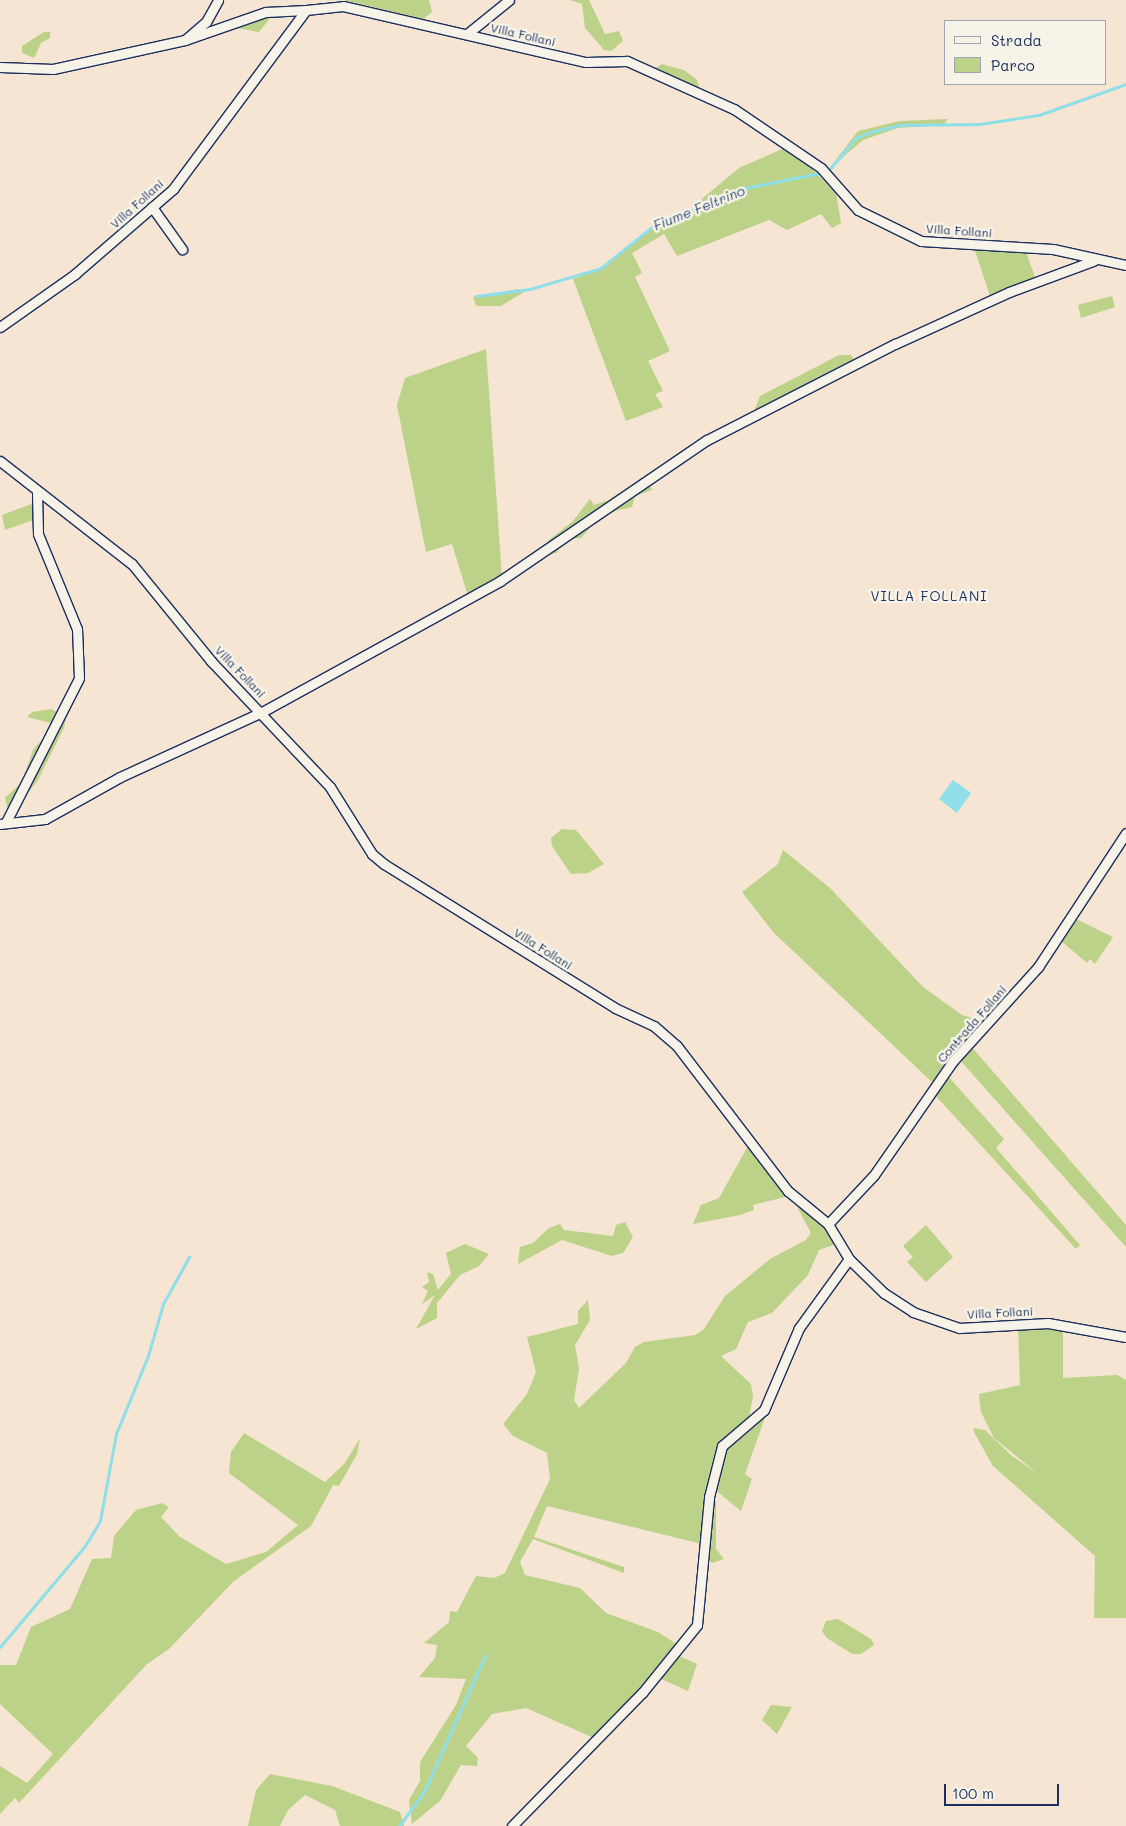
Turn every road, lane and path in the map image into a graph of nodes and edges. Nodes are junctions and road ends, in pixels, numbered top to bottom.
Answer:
1 (218, 0) edge
2 (509, 0) edge
3 (306, 10) junction
4 (467, 34) junction
5 (185, 40) junction
6 (0, 67) edge
7 (152, 207) junction
8 (182, 249) dead end
9 (1093, 261) junction
10 (1126, 265) edge
11 (0, 327) edge
12 (0, 461) edge
13 (37, 494) junction
14 (262, 712) junction
15 (3, 823) edge
16 (1126, 833) edge
17 (828, 1224) junction
18 (850, 1259) junction
19 (1126, 1337) edge
20 (512, 1826) edge

1 - 5 street
2 - 4 street
3 - 4 street, Villa Follani
3 - 5 street
3 - 7 street, Villa Follani
4 - 9 street, Villa Follani
5 - 6 street
7 - 8 street
7 - 11 street, Villa Follani
9 - 10 street, Villa Follani
9 - 14 street
12 - 13 street, Villa Follani
13 - 14 street, Villa Follani
13 - 15 street
14 - 15 street
14 - 17 street, Villa Follani
16 - 17 street, Contrada Follani
17 - 18 street, Villa Follani
18 - 19 street, Villa Follani
18 - 20 street

